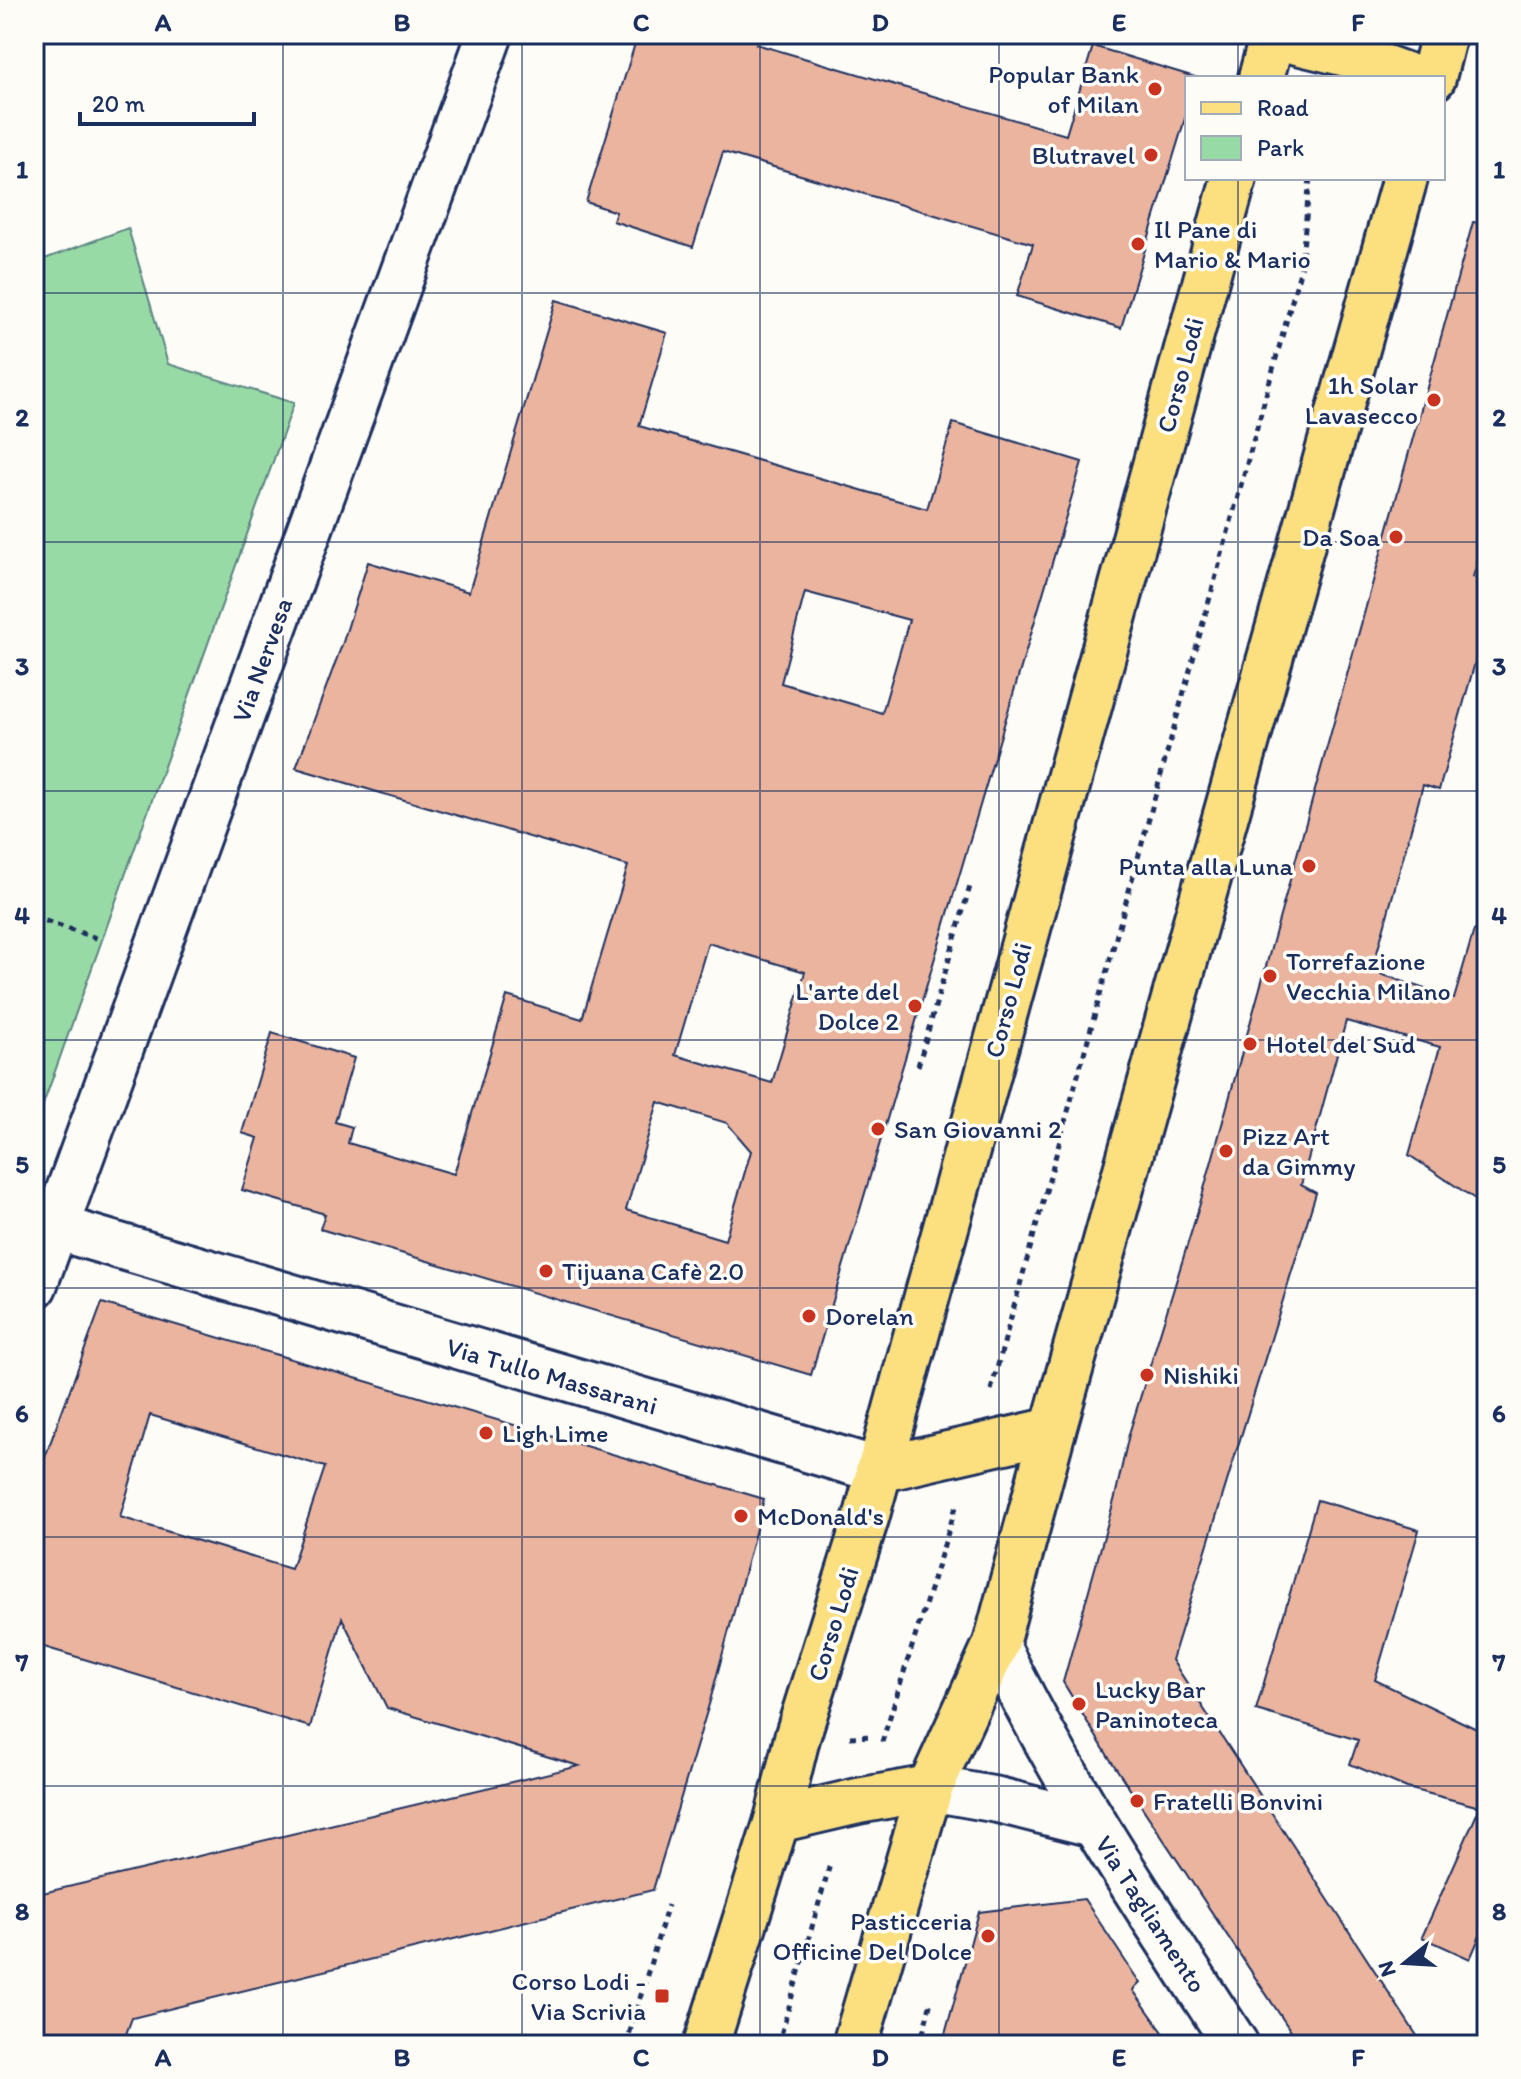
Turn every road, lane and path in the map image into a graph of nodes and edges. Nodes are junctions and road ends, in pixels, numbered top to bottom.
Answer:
1 (490, 34) edge
2 (1444, 34) edge
3 (1271, 35) edge
4 (1261, 76) edge
5 (1408, 76) edge
6 (1434, 76) edge
7 (1233, 180) edge
8 (1310, 180) edge
9 (1404, 180) edge
10 (971, 883) dead end
11 (34, 917) edge
12 (102, 940) dead end
13 (918, 1066) dead end
14 (55, 1227) junction
15 (34, 1286) edge
16 (988, 1399) dead end
17 (1053, 1430) junction
18 (878, 1470) junction
19 (959, 1499) dead end
20 (996, 1644) junction
21 (881, 1745) dead end
22 (930, 1788) junction
23 (777, 1820) junction
24 (1093, 1824) junction
25 (832, 1857) dead end
26 (668, 1905) dead end
27 (931, 2001) dead end
28 (626, 2045) edge
29 (706, 2045) edge
30 (778, 2045) edge
31 (855, 2045) edge
32 (920, 2045) edge
33 (1236, 2045) edge

1 - 14 street, Via Nervesa
2 - 6 main road
3 - 4 main road
3 - 5 main road
7 - 18 main road, Corso Lodi
8 - 16 path
9 - 17 main road
10 - 13 path
11 - 12 path
14 - 15 street, Via Nervesa
14 - 18 street, Via Tullo Massarani
17 - 18 main road, Via Tullo Massarani
17 - 20 main road
18 - 23 main road, Corso Lodi
19 - 21 path
20 - 22 main road
20 - 24 street, Via Tagliamento
22 - 23 main road
22 - 24 street, Via Tagliamento
22 - 31 main road
23 - 29 main road, Corso Lodi
24 - 33 street, Via Tagliamento
25 - 30 path
26 - 28 path
27 - 32 path

